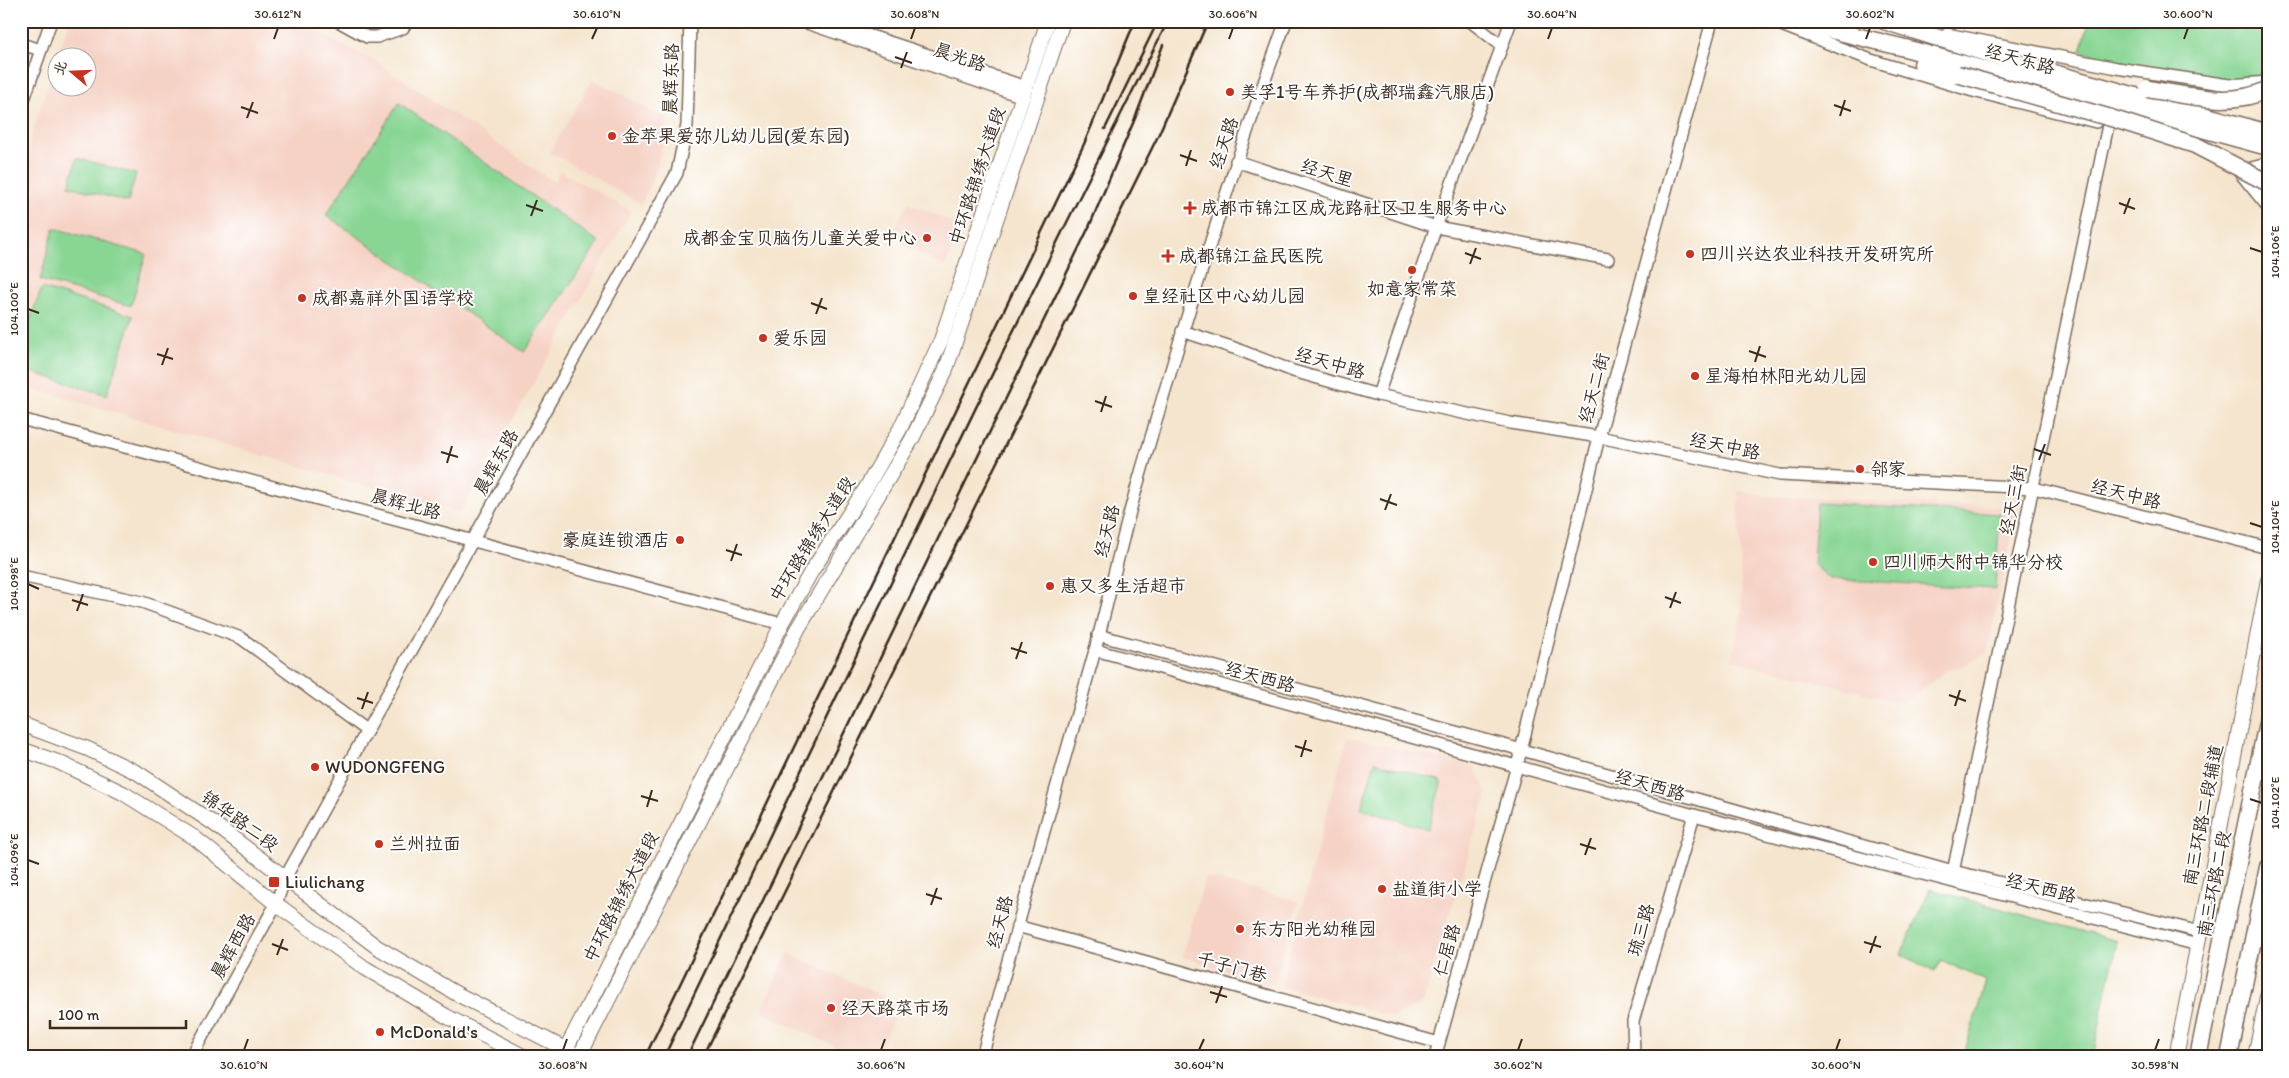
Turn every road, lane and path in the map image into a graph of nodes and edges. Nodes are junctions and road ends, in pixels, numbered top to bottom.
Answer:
1 (51, 21) edge
2 (338, 21) edge
3 (407, 21) edge
4 (690, 21) edge
5 (800, 21) edge
6 (823, 21) edge
7 (1048, 21) edge
8 (1063, 21) edge
9 (1286, 21) edge
10 (1470, 21) edge
11 (1510, 21) edge
12 (1712, 21) edge
13 (1771, 21) edge
14 (1884, 21) edge
15 (1891, 21) edge
16 (1797, 22) edge
17 (21, 44) edge
18 (1502, 46) junction
19 (41, 50) junction
20 (2021, 64) junction
21 (2266, 86) edge
22 (1024, 92) junction
23 (21, 108) edge
24 (2108, 125) junction
25 (2237, 132) junction
26 (2268, 133) edge
27 (2268, 147) edge
28 (1236, 161) junction
29 (2268, 161) edge
30 (2239, 171) junction
31 (2268, 183) edge
32 (2268, 207) edge
33 (1436, 227) junction
34 (1608, 259) dead end
35 (1182, 331) junction
36 (1378, 395) junction
37 (21, 420) edge
38 (1599, 437) junction
39 (2034, 488) junction
40 (472, 540) junction
41 (2268, 548) edge
42 (21, 576) edge
43 (2268, 580) edge
44 (782, 624) junction
45 (1098, 635) junction
46 (1095, 650) junction
47 (2268, 718) edge
48 (21, 724) edge
49 (367, 731) junction
50 (21, 749) edge
51 (1522, 750) junction
52 (1518, 766) junction
53 (1694, 815) junction
54 (2268, 867) edge
55 (1953, 871) junction
56 (285, 878) junction
57 (1951, 883) junction
58 (276, 904) junction
59 (1017, 926) junction
60 (2199, 939) junction
61 (2268, 992) edge
62 (1439, 1043) junction
63 (563, 1053) edge
64 (580, 1056) edge
65 (191, 1057) edge
66 (526, 1057) edge
67 (982, 1057) edge
68 (1435, 1057) edge
69 (1634, 1057) edge
70 (2176, 1057) edge
71 (2198, 1057) edge
72 (2229, 1057) edge
73 (2255, 1057) edge

1 - 19 street
2 - 3 street
4 - 40 street, 晨辉东路
5 - 22 street, 晨光路
6 - 22 street, 晨光路
7 - 22 main road, 中环路锦绣大道段
8 - 64 main road, 中环路锦绣大道段
9 - 28 street, 经天路
10 - 18 street
11 - 18 street
12 - 38 street, 经天二街
13 - 24 street
14 - 20 highway, 经天东路
15 - 21 street
16 - 25 highway, 经天东路
16 - 31 highway, bridge
17 - 19 street
18 - 33 street
19 - 23 street
20 - 21 highway, bridge
20 - 25 highway, 经天东路
22 - 44 main road, 中环路锦绣大道段
24 - 30 street
24 - 39 street, 经天三街
25 - 26 highway
25 - 27 highway
28 - 33 street, 经天里
28 - 35 street, 经天路
29 - 30 street
30 - 32 street
33 - 34 street, 经天里
33 - 36 street
35 - 36 street, 经天中路
35 - 45 street, 经天路
36 - 38 street, 经天中路
37 - 40 street, 晨辉北路
38 - 39 street, 经天中路
38 - 51 street, 经天二街
39 - 41 street, 经天中路
39 - 55 street, 经天三街
40 - 44 street, 晨辉北路
40 - 49 street, 晨辉东路
42 - 49 street
43 - 60 main road, 南三环路二段辅道
44 - 63 main road, 中环路锦绣大道段
45 - 46 street, 经天路
45 - 51 street, 经天西路
46 - 52 street, 经天西路
46 - 59 street, 经天路
47 - 71 highway, 南三环路二段
48 - 56 main road, 锦华路二段
49 - 56 street, 晨辉东路
50 - 58 main road
51 - 52 street, 经天二街
51 - 55 street, 经天西路
52 - 53 street, 经天西路
52 - 62 street, 仁居路
53 - 57 street, 经天西路
53 - 69 street, 琉三路
54 - 72 highway
55 - 57 street, 经天三街
55 - 60 street, 经天西路
56 - 58 street, 晨辉东路
56 - 63 main road, 锦华路二段
57 - 60 street, 经天西路
58 - 65 street, 晨辉西路
58 - 66 main road
59 - 62 street, 千子门巷
59 - 67 street, 经天路
60 - 70 main road, 南三环路二段辅道
61 - 73 main road
62 - 68 street, 仁居路
63 - 64 main road, 锦华路二段

